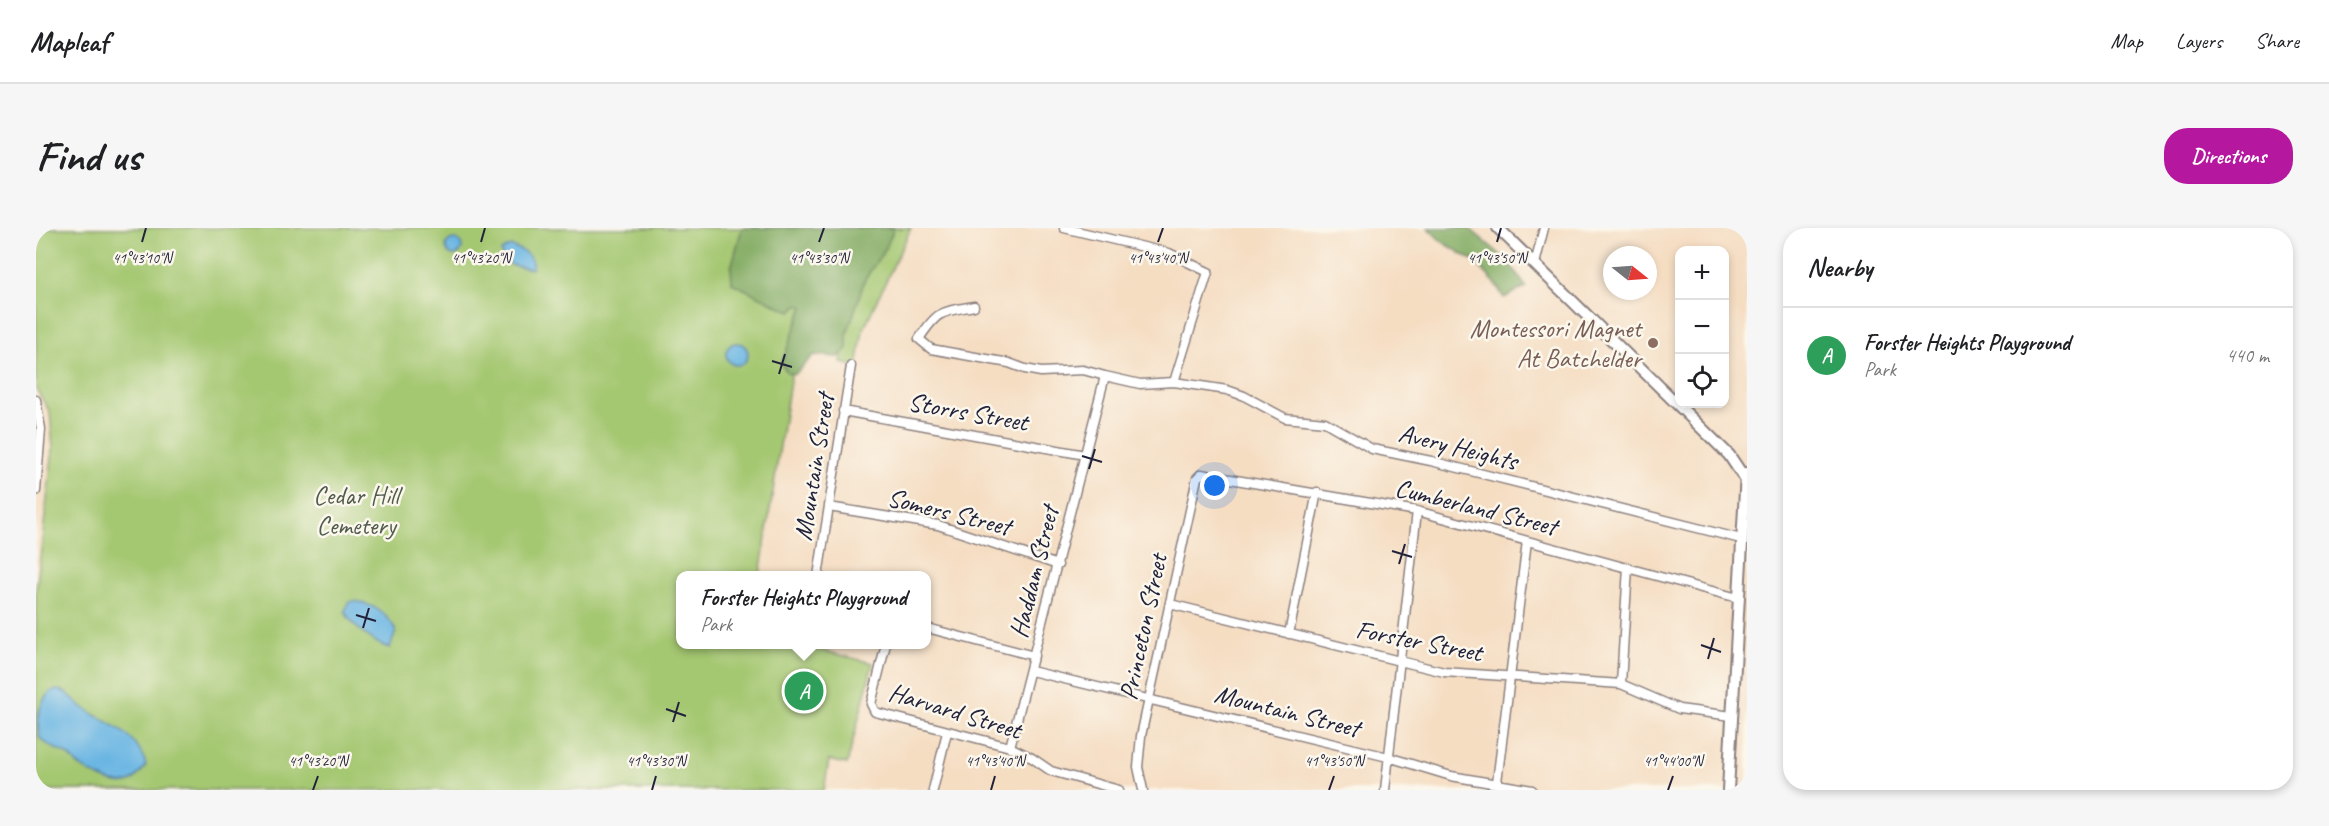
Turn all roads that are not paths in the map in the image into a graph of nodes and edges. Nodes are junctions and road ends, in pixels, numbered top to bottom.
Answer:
1 (1064, 228) edge
2 (1498, 228) edge
3 (1544, 228) edge
4 (1535, 264) junction
5 (974, 306) dead end
6 (851, 366) dead end
7 (1105, 376) junction
8 (1174, 382) junction
9 (36, 400) edge
10 (843, 411) junction
11 (1085, 454) junction
12 (1201, 474) joint
13 (1747, 477) edge
14 (36, 491) edge
15 (1317, 492) junction
16 (829, 507) junction
17 (1417, 511) junction
18 (1741, 539) junction
19 (1527, 541) junction
20 (1058, 564) junction
21 (1628, 567) junction
22 (819, 571) edge
23 (1738, 598) junction
24 (1170, 604) junction
25 (931, 629) edge
26 (1289, 634) junction
27 (885, 649) edge
28 (1035, 656) junction
29 (1399, 660) junction
30 (1031, 670) junction
31 (1511, 677) junction
32 (1621, 684) junction
33 (1149, 699) junction
34 (1732, 716) junction
35 (947, 732) junction
36 (1010, 747) junction
37 (1388, 757) junction
38 (1496, 788) edge
39 (933, 790) edge
40 (1119, 790) edge
41 (1143, 790) edge
42 (1384, 790) edge
43 (1532, 790) edge
44 (1728, 790) edge

1 - 8 street
2 - 4 main road
3 - 4 street
4 - 13 main road
5 - 7 street, Avery Heights
6 - 10 street, Mountain Street
7 - 8 street, Avery Heights
7 - 11 street, Haddam Street
8 - 18 street, Avery Heights
9 - 14 street
10 - 11 street, Storrs Street
10 - 16 street, Mountain Street
11 - 20 street, Haddam Street
12 - 15 street, Cumberland Street
12 - 24 street, Princeton Street
13 - 18 main road
15 - 17 street, Cumberland Street
15 - 26 street
16 - 20 street, Somers Street
16 - 22 street, Mountain Street
17 - 19 street, Cumberland Street
17 - 29 street
18 - 23 main road
19 - 21 street, Cumberland Street
19 - 31 street
20 - 28 street, Haddam Street
21 - 23 street, Cumberland Street
21 - 32 street
23 - 34 main road
24 - 26 street, Forster Street
24 - 33 street, Princeton Street
25 - 28 street
26 - 29 street, Forster Street
27 - 35 street, Harvard Street
28 - 30 street, Haddam Street
29 - 31 street, Forster Street
29 - 37 street
30 - 33 street, Mountain Street
30 - 36 street, Haddam Street
31 - 32 street, Forster Street
31 - 38 street
32 - 34 street, Forster Street
33 - 37 street, Mountain Street
33 - 41 street, Princeton Street
34 - 44 main road
35 - 36 street, Harvard Street
35 - 39 street
36 - 40 street, Harvard Street
37 - 38 street, Mountain Street
37 - 42 street
38 - 43 street, Mountain Street

